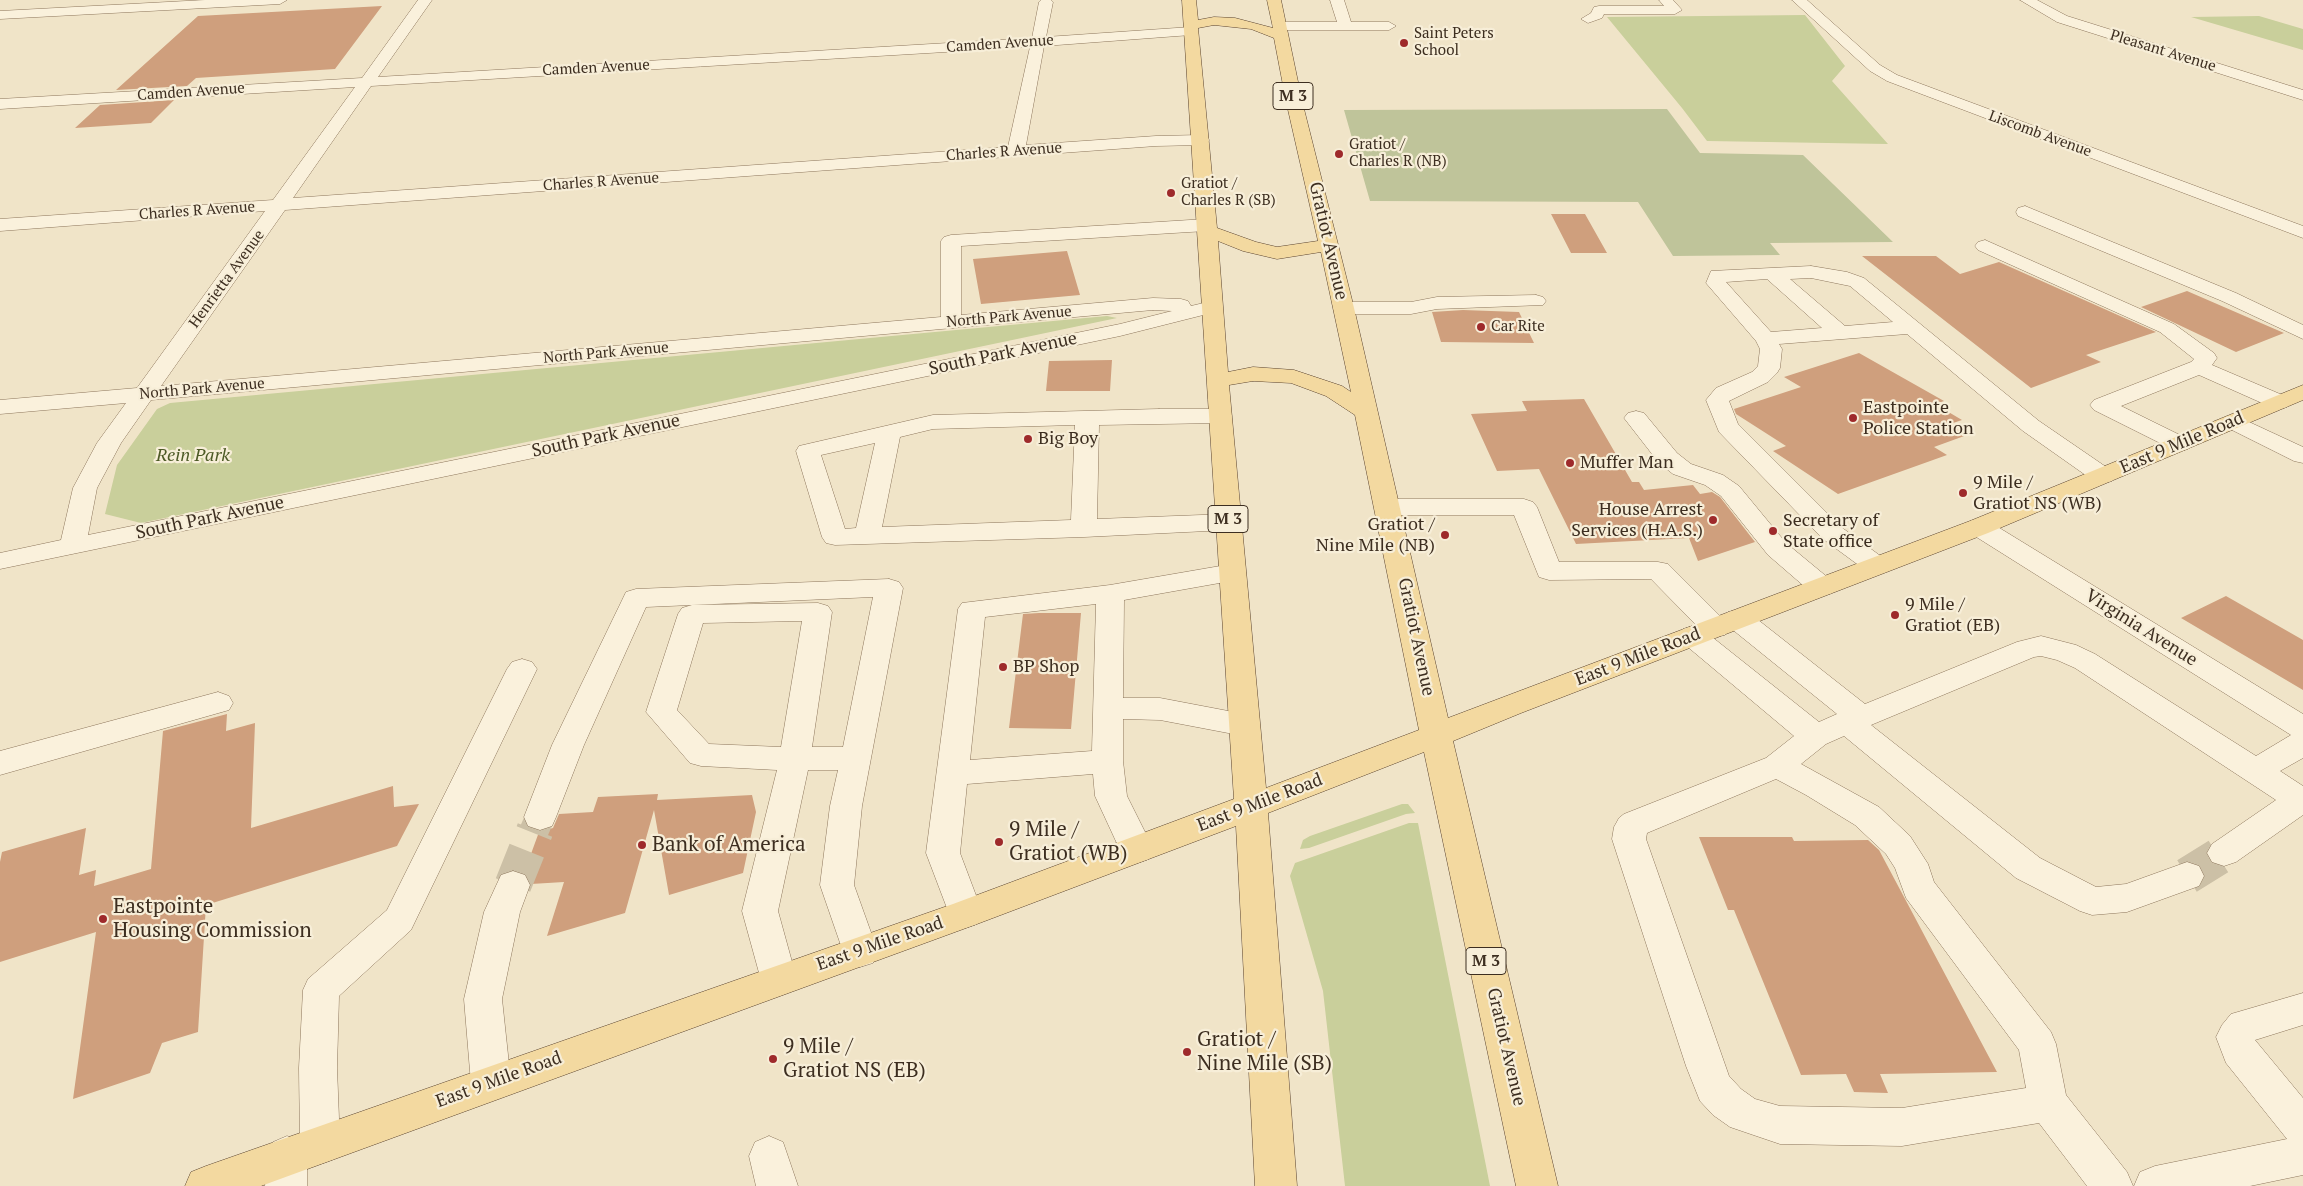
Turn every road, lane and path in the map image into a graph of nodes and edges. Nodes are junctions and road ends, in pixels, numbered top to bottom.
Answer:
1 (280, 0) edge
2 (425, 0) edge
3 (1190, 0) edge
4 (1274, 0) edge
5 (1337, 0) edge
6 (1666, 0) edge
7 (1799, 0) edge
8 (2027, 0) edge
9 (1046, 2) dead end
10 (1593, 10) edge
11 (0, 15) edge
12 (1345, 26) junction
13 (1388, 26) dead end
14 (1191, 28) junction
15 (1280, 31) junction
16 (1038, 42) junction
17 (368, 81) junction
18 (2303, 95) edge
19 (0, 104) edge
20 (1201, 140) junction
21 (1016, 151) junction
22 (280, 205) junction
23 (2026, 212) dead end
24 (0, 225) edge
25 (1206, 228) junction
26 (2303, 232) edge
27 (1329, 245) junction
28 (1986, 246) dead end
29 (1772, 273) junction
30 (1536, 301) dead end
31 (1212, 307) junction
32 (1344, 308) junction
33 (951, 322) junction
34 (1911, 327) junction
35 (1840, 333) junction
36 (2303, 333) edge
37 (1766, 339) junction
38 (2199, 366) junction
39 (1217, 381) junction
40 (2303, 392) edge
41 (143, 395) junction
42 (2279, 402) junction
43 (0, 407) edge
44 (1367, 412) junction
45 (1220, 416) junction
46 (1087, 418) junction
47 (1636, 418) dead end
48 (2234, 422) junction
49 (889, 432) junction
50 (2180, 444) junction
51 (2303, 456) edge
52 (2103, 476) junction
53 (1388, 507) junction
54 (1228, 522) junction
55 (1979, 527) junction
56 (1084, 529) junction
57 (867, 536) junction
58 (73, 546) junction
59 (0, 561) edge
60 (1876, 566) junction
61 (1232, 573) junction
62 (1822, 587) junction
63 (1110, 594) junction
64 (1715, 628) junction
65 (522, 668) dead end
66 (218, 703) dead end
67 (1108, 708) junction
68 (1854, 720) junction
69 (1244, 726) junction
70 (2303, 728) edge
71 (1437, 735) junction
72 (1814, 736) junction
73 (2303, 743) edge
74 (857, 758) junction
75 (796, 759) junction
76 (1108, 761) junction
77 (0, 763) edge
78 (1777, 766) junction
79 (2255, 771) junction
80 (954, 773) junction
81 (2301, 799) edge
82 (1250, 806) junction
83 (540, 817) tunnel mouth
84 (1137, 850) junction
85 (2224, 852) tunnel mouth
86 (2188, 876) tunnel mouth
87 (512, 884) tunnel mouth
88 (965, 914) junction
89 (860, 952) junction
90 (779, 980) junction
91 (2303, 1009) edge
92 (491, 1083) junction
93 (2048, 1103) junction
94 (2303, 1128) edge
95 (2303, 1155) edge
96 (298, 1162) edge
97 (206, 1186) edge
98 (1276, 1186) edge
99 (1537, 1186) edge
100 (2112, 1186) edge
101 (2156, 1186) edge

1 - 11 street
2 - 17 street, Henrietta Avenue
3 - 14 main road, M 3
4 - 15 main road, Gratiot Avenue / M 3
5 - 12 street
6 - 10 street
7 - 26 street, Liscomb Avenue
8 - 18 street, Pleasant Avenue
9 - 16 street
12 - 13 street
12 - 15 street
14 - 15 main road
14 - 16 street, Camden Avenue
14 - 20 main road, M 3
15 - 27 main road, Gratiot Avenue / M 3
16 - 17 street, Camden Avenue
16 - 21 street
17 - 19 street, Camden Avenue
17 - 22 street, Henrietta Avenue
20 - 21 street, Charles R Avenue
20 - 25 main road, M 3
21 - 22 street, Charles R Avenue
22 - 24 street, Charles R Avenue
22 - 41 street, Henrietta Avenue
23 - 36 street
25 - 27 main road
25 - 31 main road, M 3
25 - 33 street
27 - 32 main road, Gratiot Avenue / M 3
28 - 38 street
29 - 34 street
29 - 35 street
29 - 37 street
30 - 32 street
31 - 33 street, North Park Avenue
31 - 39 main road, M 3
31 - 58 street, South Park Avenue
32 - 44 main road, Gratiot Avenue / M 3
33 - 41 street, North Park Avenue
34 - 35 street
34 - 52 street
35 - 37 street
37 - 60 street
38 - 42 street
38 - 50 street
39 - 44 main road
39 - 45 main road, M 3
40 - 42 main road, East 9 Mile Road
41 - 43 street, North Park Avenue
41 - 58 street, Henrietta Avenue
42 - 48 main road, East 9 Mile Road
44 - 53 main road, Gratiot Avenue / M 3
45 - 46 street
45 - 54 main road, M 3
46 - 49 street
46 - 56 street
47 - 62 street
48 - 50 main road, East 9 Mile Road
48 - 51 street
49 - 57 street
49 - 57 street
50 - 52 main road, East 9 Mile Road
52 - 55 main road, East 9 Mile Road
53 - 64 street
53 - 71 main road, Gratiot Avenue / M 3
54 - 56 street
54 - 61 main road, M 3
55 - 60 main road, East 9 Mile Road
55 - 70 street, Virginia Avenue
56 - 57 street
58 - 59 street, South Park Avenue
60 - 62 main road, East 9 Mile Road
61 - 63 street
61 - 69 main road, M 3
62 - 64 main road, East 9 Mile Road
63 - 67 street
63 - 80 street
64 - 68 street
64 - 71 main road, East 9 Mile Road
64 - 72 street
65 - 96 street
66 - 77 street
67 - 69 street
67 - 76 street
68 - 72 street
68 - 79 street
68 - 86 street
69 - 82 main road, M 3
71 - 82 main road, East 9 Mile Road
71 - 99 main road, Gratiot Avenue / M 3
72 - 78 street
73 - 79 street
74 - 75 street
74 - 83 street
74 - 89 street
75 - 75 street
75 - 90 street
76 - 80 street
76 - 84 street
78 - 93 street
78 - 93 street
79 - 81 street
80 - 88 street
81 - 85 street
82 - 84 main road, East 9 Mile Road
82 - 98 main road, M 3
84 - 88 main road, East 9 Mile Road
87 - 92 street
88 - 89 main road, East 9 Mile Road
89 - 90 main road, East 9 Mile Road
90 - 92 main road, East 9 Mile Road
91 - 94 street
92 - 96 main road, East 9 Mile Road
93 - 100 street
95 - 101 street
96 - 97 main road, East 9 Mile Road

